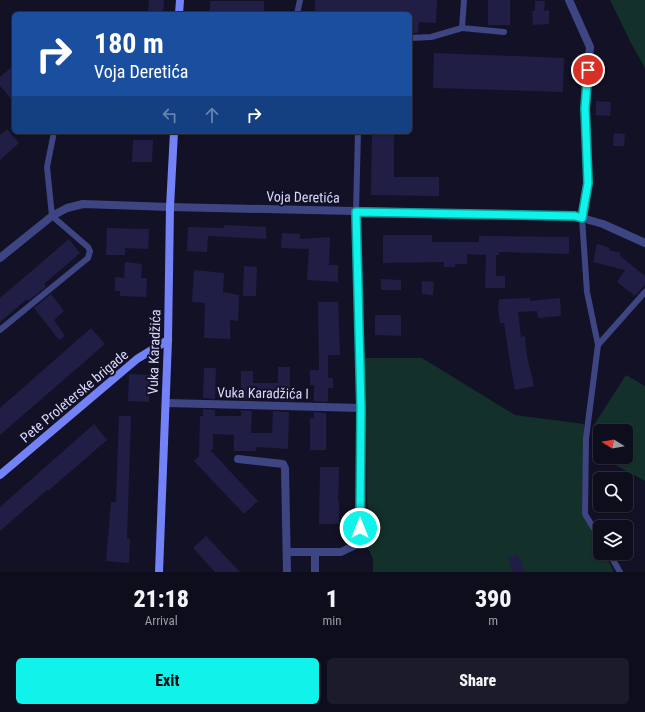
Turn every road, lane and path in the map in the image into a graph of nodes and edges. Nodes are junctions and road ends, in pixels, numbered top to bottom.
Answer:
1 (180, 0) edge
2 (300, 0) edge
3 (464, 0) edge
4 (569, 0) edge
5 (179, 12) edge
6 (297, 12) edge
7 (462, 28) junction
8 (504, 32) dead end
9 (412, 38) edge
10 (54, 134) edge
11 (174, 134) edge
12 (358, 134) edge
13 (170, 207) junction
14 (356, 212) junction
15 (52, 216) junction
16 (582, 218) junction
17 (645, 243) edge
18 (0, 258) edge
19 (645, 292) edge
20 (0, 330) edge
21 (168, 340) junction
22 (598, 345) junction
23 (166, 403) junction
24 (361, 408) junction
25 (238, 459) dead end
26 (0, 475) edge
27 (593, 527) edge
28 (287, 552) junction
29 (315, 553) junction
30 (613, 560) edge
31 (159, 572) edge
32 (287, 572) edge
33 (315, 572) edge
34 (620, 572) edge

1 - 5 street
2 - 6 lane
3 - 7 lane
4 - 16 street
7 - 8 lane
7 - 9 lane
10 - 15 lane
11 - 13 street, Vuka Karadžića
12 - 14 lane
13 - 14 street, Voja Deretića
13 - 15 street, Voja Deretića
13 - 21 street, Vuka Karadžića
14 - 16 street, Voja Deretića
14 - 24 street
15 - 18 street, Voja Deretića
15 - 20 lane
16 - 17 street, Voja Deretića
16 - 22 lane
19 - 22 lane
21 - 23 street, Vuka Karadžića
21 - 26 street, Pete Proleterske brigade
22 - 27 lane
23 - 24 street, Vuka Karadžića I
23 - 31 street, Vuka Karadžića
24 - 29 street
25 - 28 street
28 - 29 street
28 - 32 street
29 - 33 street
30 - 34 lane

